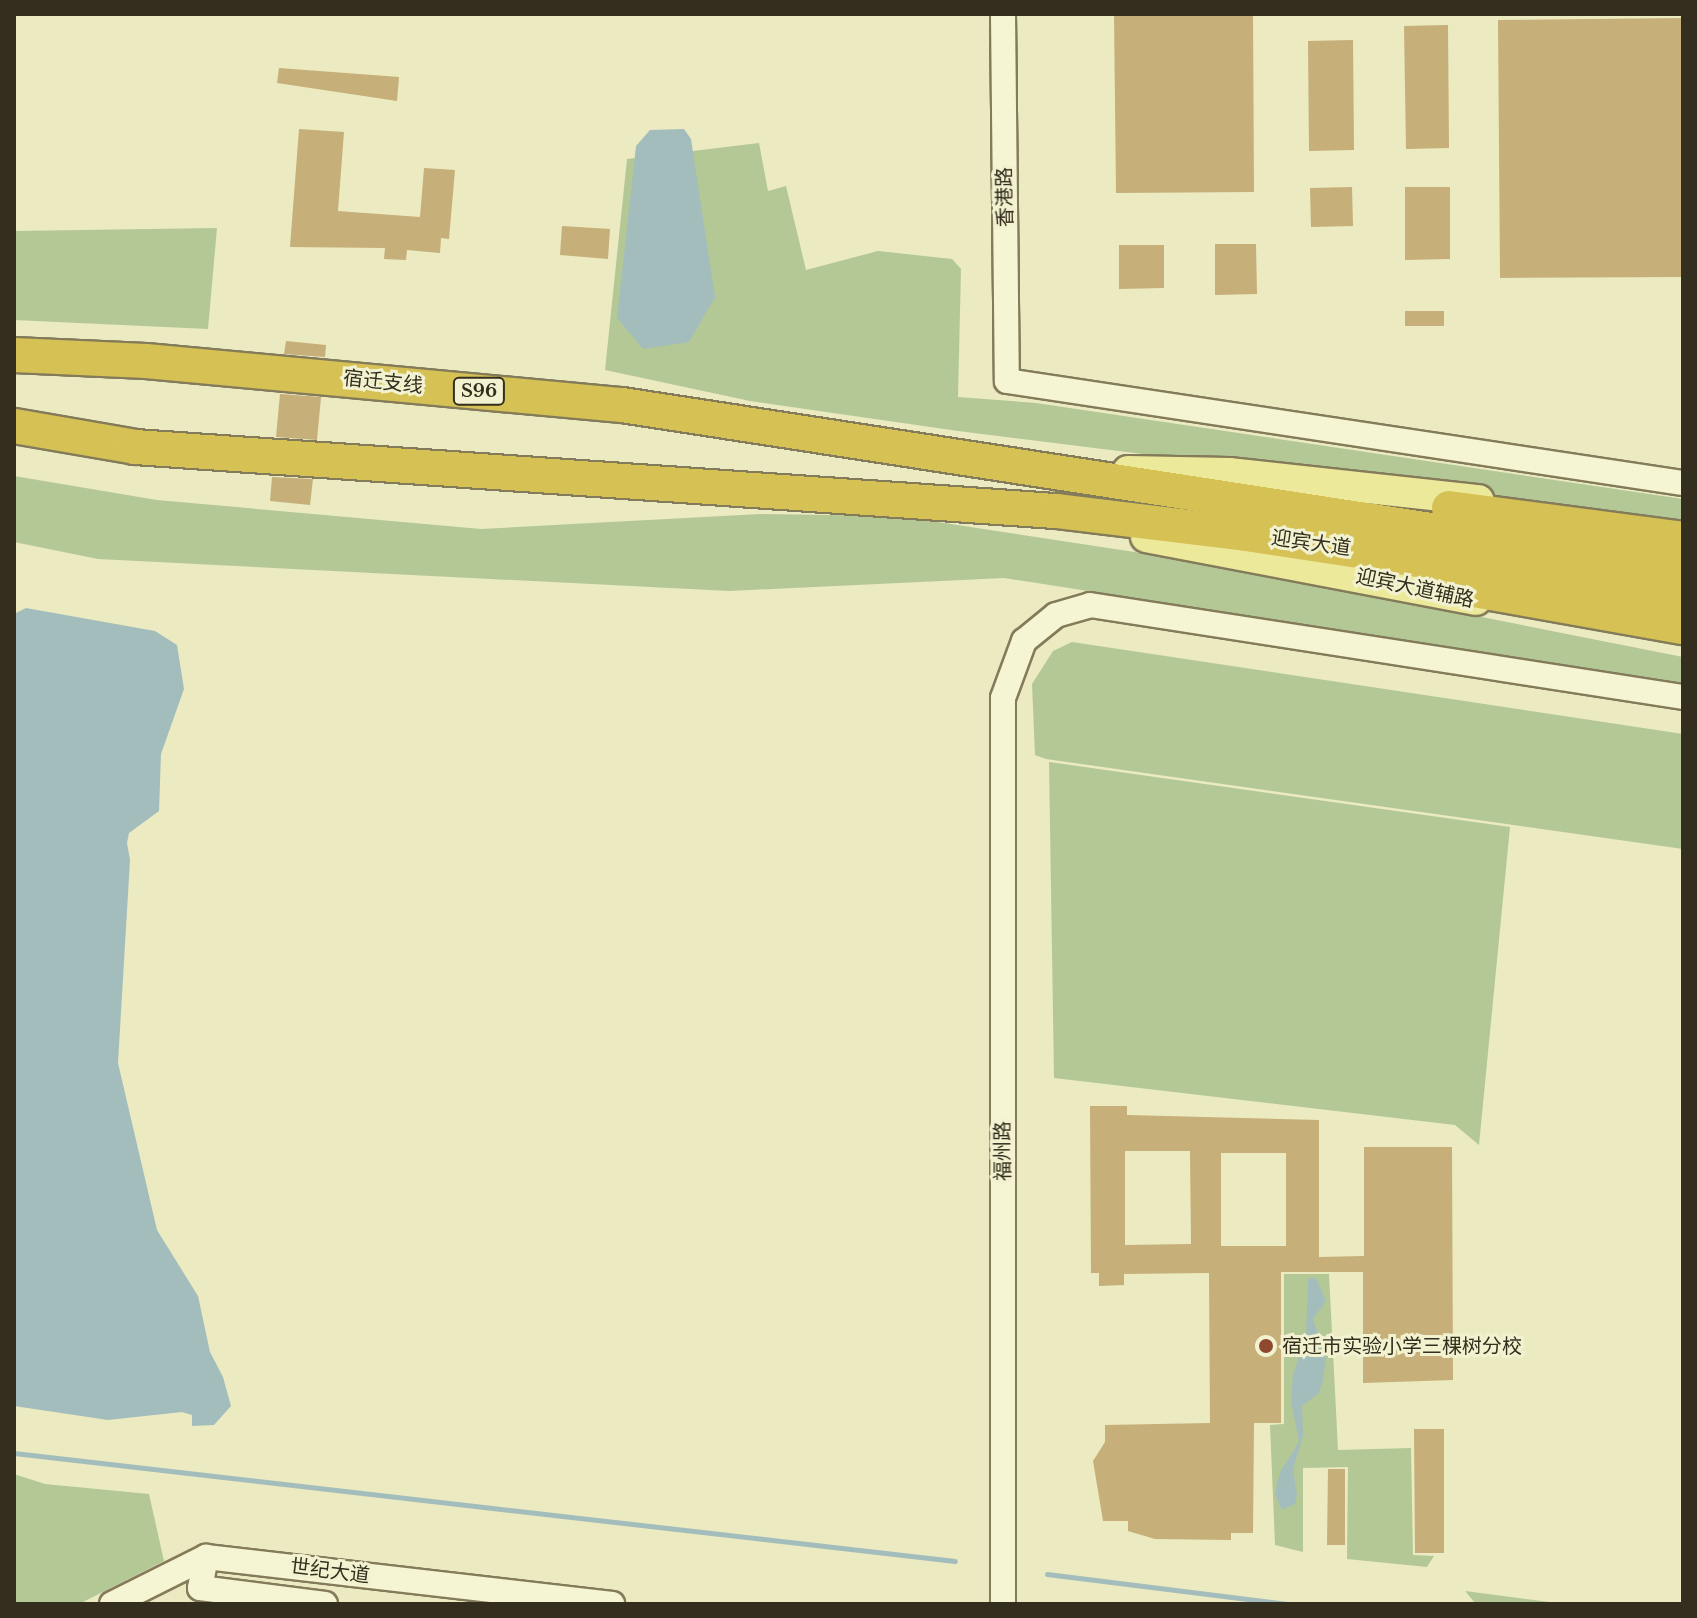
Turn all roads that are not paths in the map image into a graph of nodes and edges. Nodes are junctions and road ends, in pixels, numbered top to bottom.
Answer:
1 (1003, 14) edge
2 (14, 355) edge
3 (14, 426) edge
4 (941, 451) joint
5 (1067, 471) junction
6 (1683, 483) edge
7 (1056, 511) junction
8 (1683, 527) edge
9 (1246, 534) junction
10 (1683, 539) edge
11 (1683, 569) edge
12 (1683, 600) edge
13 (1683, 627) edge
14 (1683, 639) edge
15 (1683, 697) edge
16 (206, 1557) junction
17 (112, 1604) edge
18 (325, 1604) edge
19 (612, 1604) edge
20 (1003, 1604) edge

1 - 6 street, 香港路
2 - 4 highway, 宿迁支线 / S96
3 - 7 highway, 迎宾大道
4 - 5 highway, 迎宾大道
5 - 8 main road
5 - 10 highway
5 - 11 highway, 迎宾大道
7 - 9 highway, 迎宾大道
7 - 14 main road, 迎宾大道辅路
9 - 12 highway, 迎宾大道
9 - 13 highway
15 - 20 street, 福州路
16 - 17 street
16 - 18 street, 世纪大道
16 - 19 street, 世纪大道

